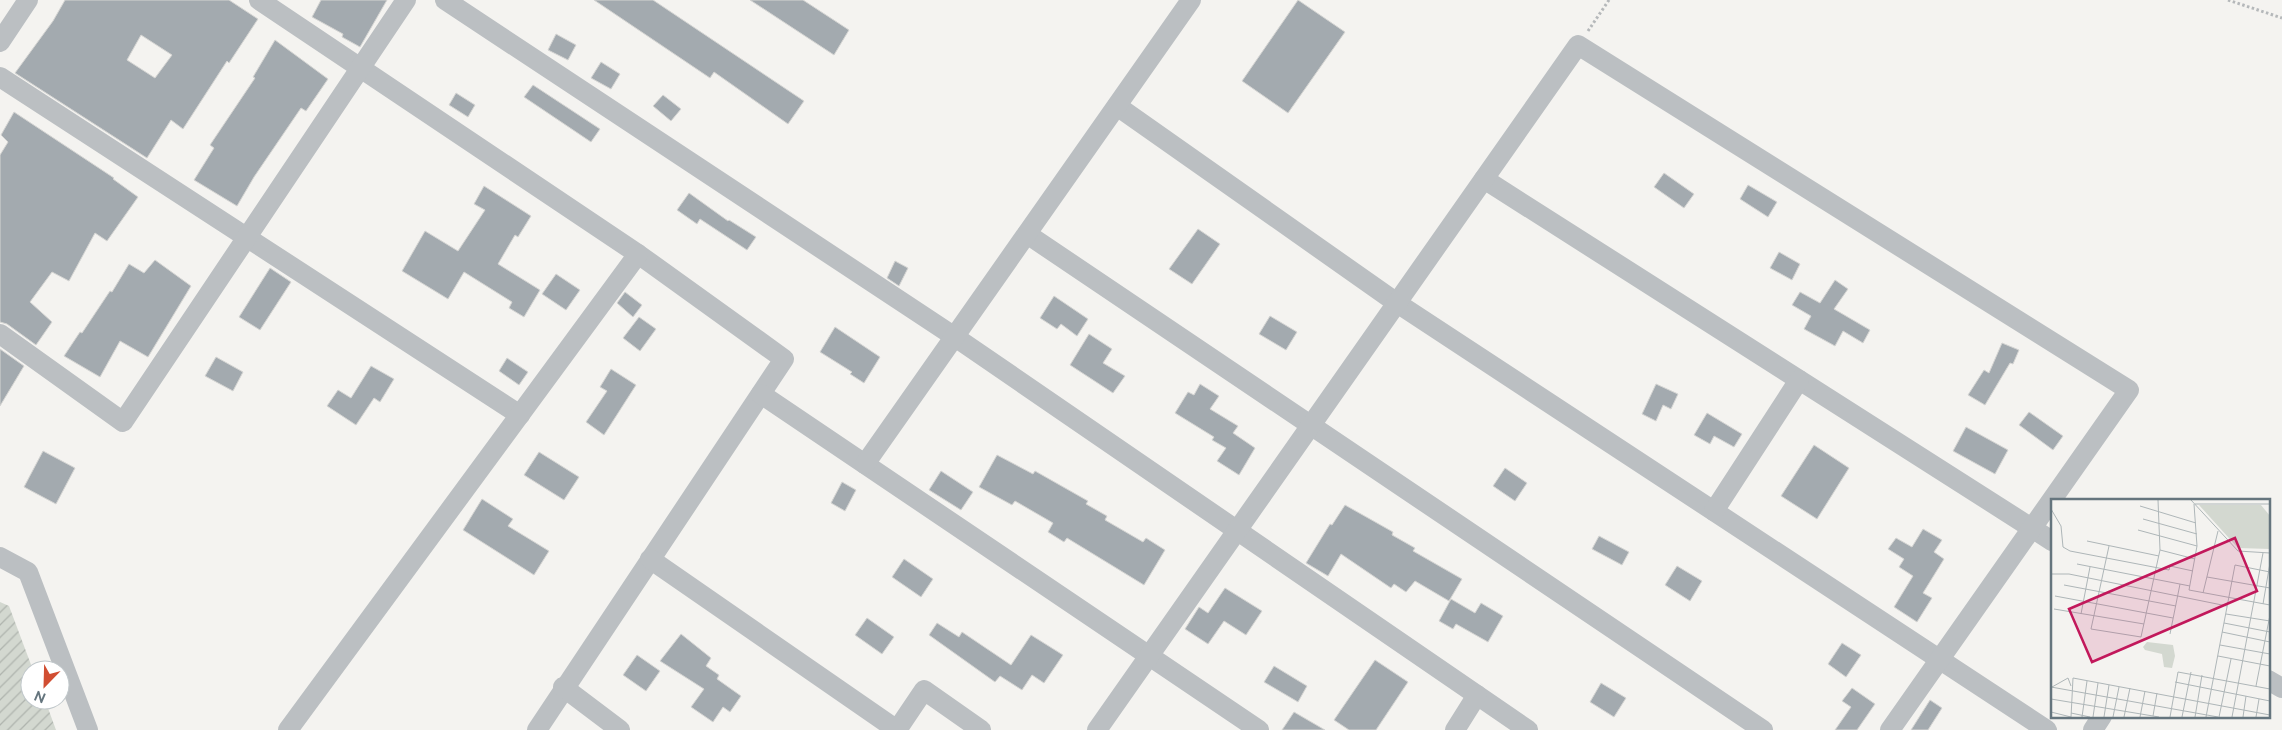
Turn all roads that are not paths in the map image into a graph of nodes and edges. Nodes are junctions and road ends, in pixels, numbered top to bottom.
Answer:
1 (28, 0) edge
2 (259, 0) edge
3 (406, 0) edge
4 (445, 0) edge
5 (1192, 0) edge
6 (0, 42) edge
7 (361, 67) junction
8 (0, 78) edge
9 (1117, 106) junction
10 (1484, 179) junction
11 (1027, 234) junction
12 (247, 238) junction
13 (638, 254) junction
14 (1397, 303) junction
15 (0, 334) edge
16 (955, 337) junction
17 (1799, 380) junction
18 (761, 394) junction
19 (520, 415) junction
20 (1311, 425) junction
21 (865, 464) junction
22 (2052, 499) edge
23 (2051, 500) edge
24 (1714, 511) junction
25 (2031, 528) junction
26 (1237, 531) junction
27 (2051, 540) edge
28 (0, 557) edge
29 (650, 558) junction
30 (1149, 656) junction
31 (1939, 659) junction
32 (2270, 681) edge
33 (563, 687) junction
34 (2282, 688) edge
35 (1477, 695) junction
36 (2101, 718) edge
37 (88, 730) edge
38 (288, 730) edge
39 (537, 730) edge
40 (620, 730) edge
41 (982, 730) edge
42 (1098, 730) edge
43 (1259, 730) edge
44 (1455, 730) edge
45 (1528, 730) edge
46 (1763, 730) edge
47 (1890, 730) edge
48 (2047, 730) edge
49 (2093, 730) edge

1 - 6 street
2 - 7 street
3 - 7 street
4 - 16 street
5 - 9 street
7 - 12 street
7 - 13 street
8 - 12 street
9 - 11 street
9 - 14 street
10 - 14 street
10 - 17 street
10 - 22 street
11 - 16 street
11 - 20 street
12 - 15 street
12 - 19 street
13 - 18 street
13 - 19 street
14 - 20 street
14 - 24 street
16 - 21 street
16 - 26 street
17 - 24 street
17 - 25 street
18 - 21 street
18 - 29 street
19 - 38 street
20 - 26 street
20 - 46 street
21 - 30 street
23 - 25 street
24 - 31 street
25 - 27 street
25 - 31 street
26 - 30 street
26 - 35 street
28 - 37 street
29 - 33 street
29 - 41 street
30 - 42 street
30 - 43 street
31 - 47 street
31 - 48 street
32 - 34 street
33 - 39 street
33 - 40 street
35 - 44 street
35 - 45 street
36 - 49 street

